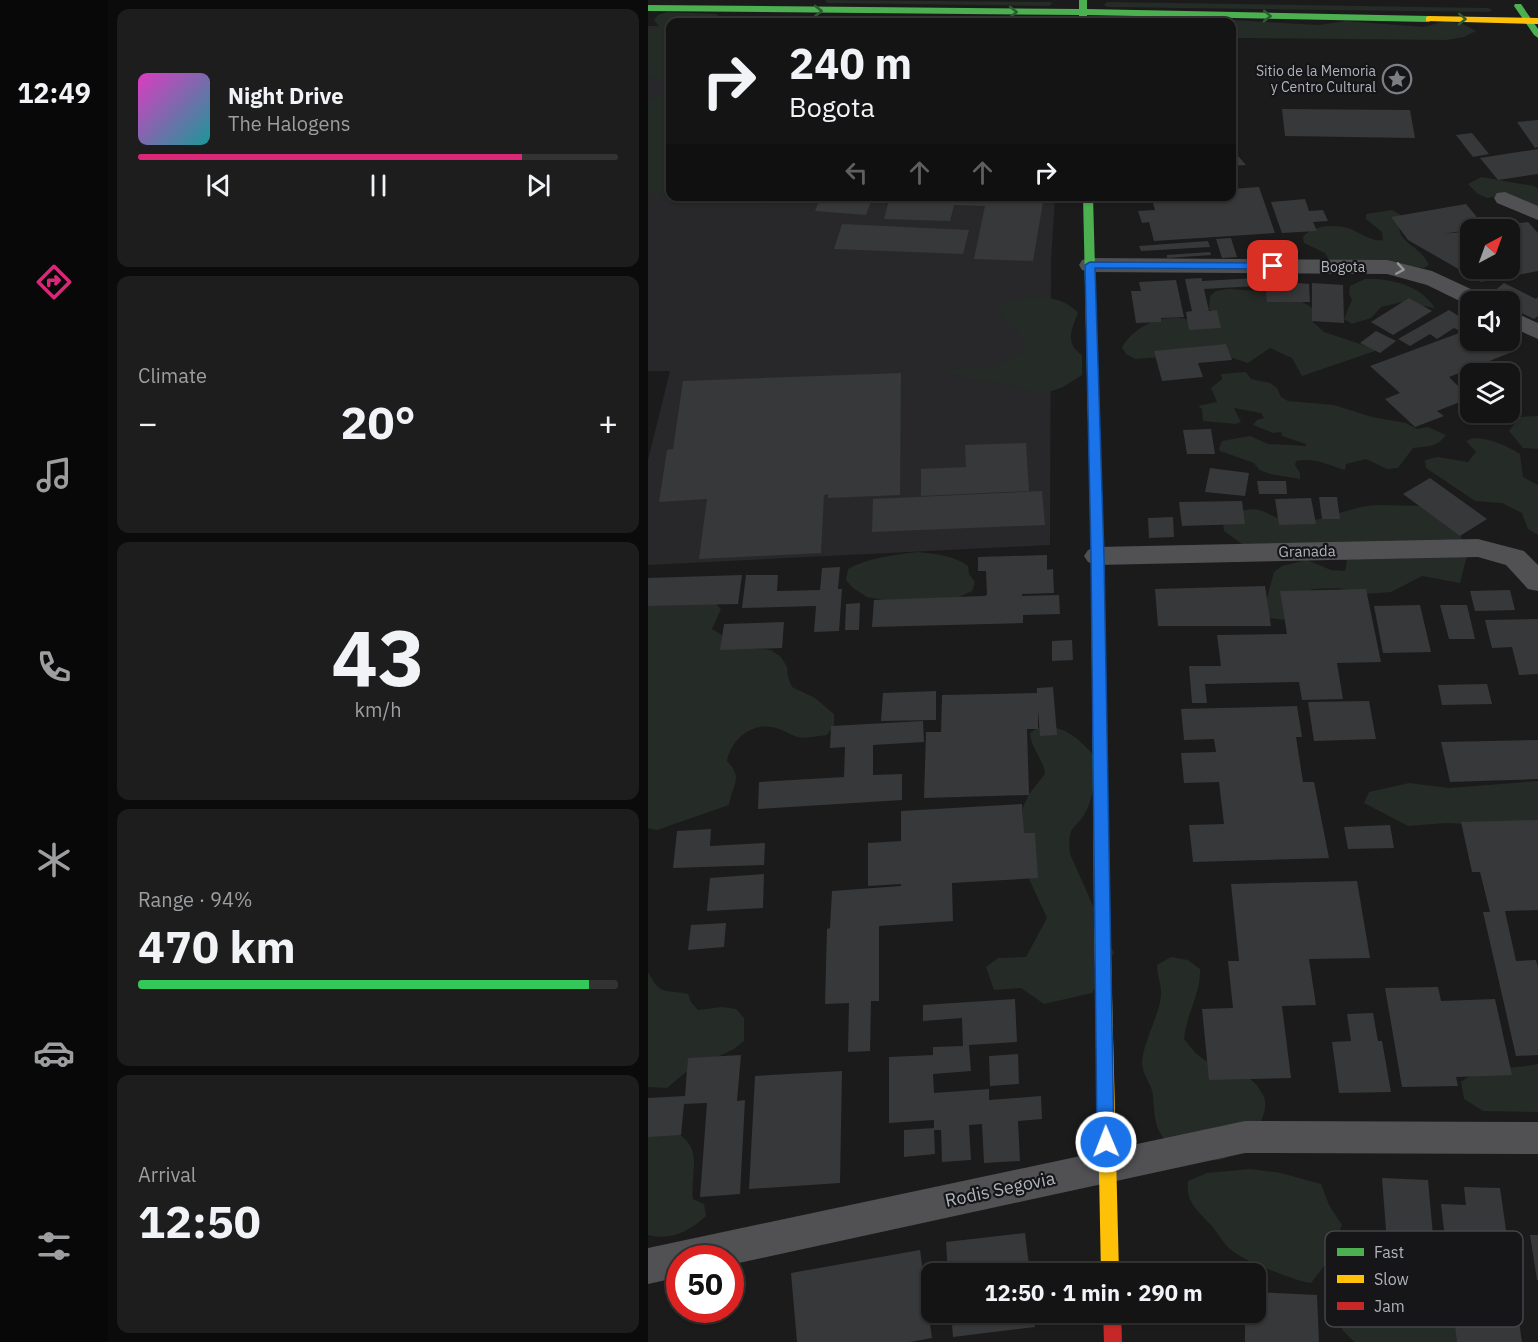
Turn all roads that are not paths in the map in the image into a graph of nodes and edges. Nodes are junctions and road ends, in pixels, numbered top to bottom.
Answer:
1 (760, 5) edge
2 (796, 5) edge
3 (1538, 6) edge
4 (648, 8) edge
5 (1083, 11) edge
6 (1532, 20) edge
7 (1538, 35) edge
8 (1505, 198) dead end
9 (1088, 201) edge
10 (1538, 214) edge
11 (1090, 265) junction
12 (1460, 291) edge
13 (1520, 323) edge
14 (1538, 332) edge
15 (1098, 556) junction
16 (1538, 582) edge
17 (1538, 1138) edge
18 (1106, 1165) junction
19 (743, 1245) edge
20 (666, 1262) edge
21 (1110, 1263) edge
22 (648, 1266) edge
23 (1112, 1323) edge
24 (1113, 1342) edge

1 - 2 main road
1 - 4 main road
2 -> 5 main road
3 - 6 main road
5 -> 6 main road
6 - 7 main road
8 - 10 street
9 - 11 main road
11 -> 12 street, Bogota
11 - 15 main road
13 - 14 street
15 - 16 street, Granada
15 - 18 main road
17 - 18 street, Rodis Segovia
18 - 19 street, Rodis Segovia
18 - 21 main road
20 - 22 street, Rodis Segovia
23 - 24 main road

